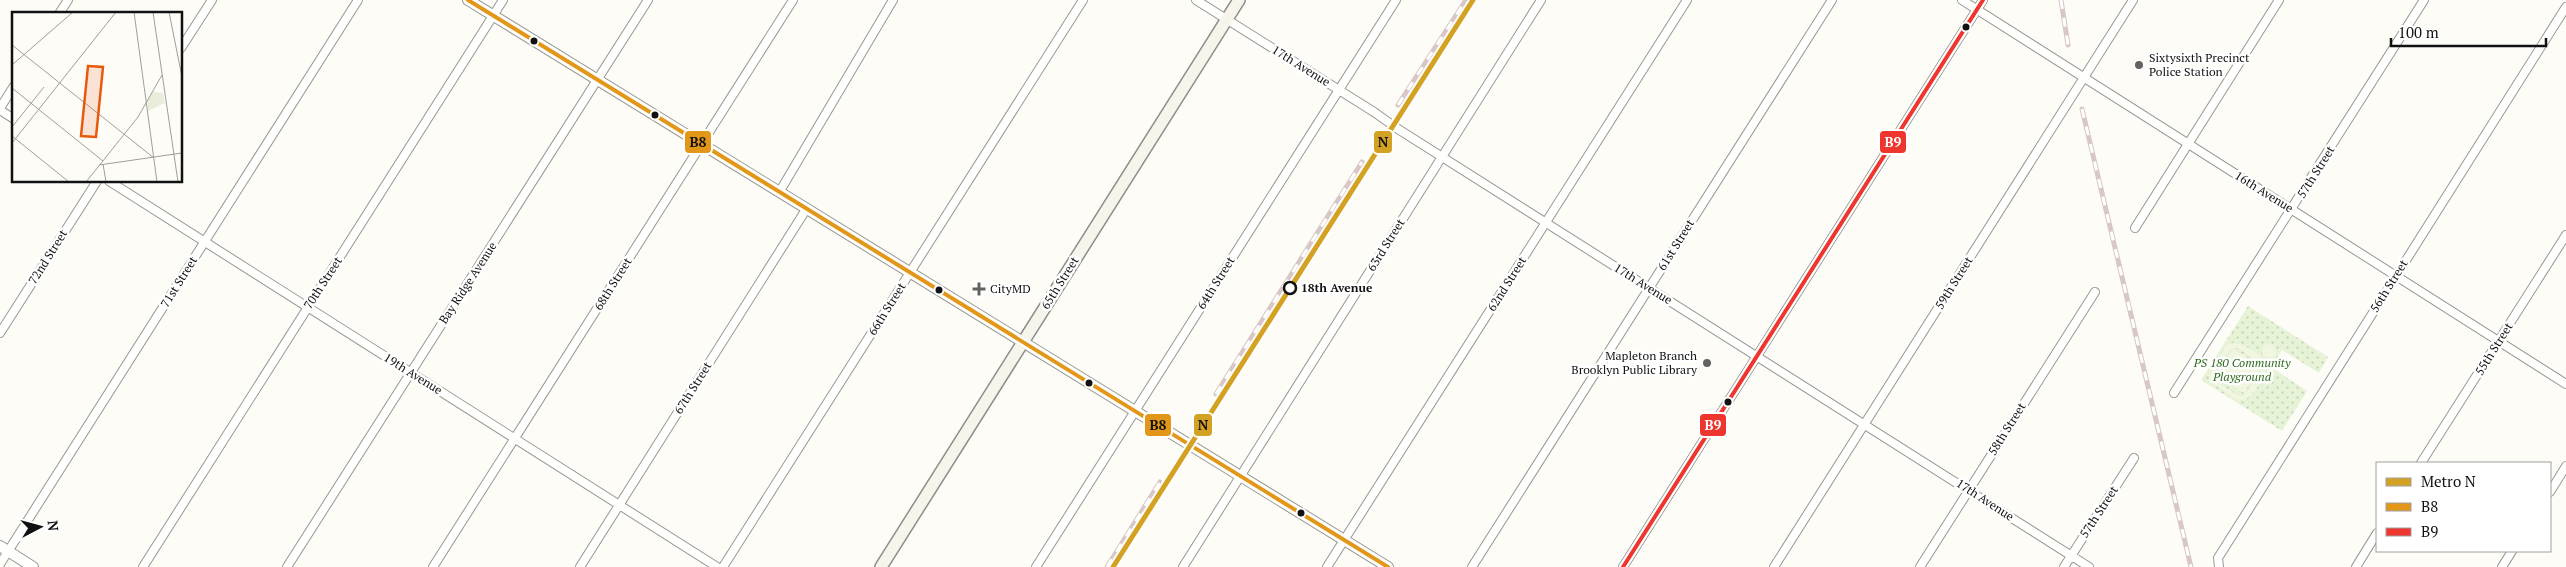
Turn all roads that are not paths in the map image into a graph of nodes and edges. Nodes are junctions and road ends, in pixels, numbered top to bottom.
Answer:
1 (68, 0) edge
2 (212, 0) edge
3 (358, 0) edge
4 (468, 0) edge
5 (503, 0) edge
6 (648, 0) edge
7 (793, 0) edge
8 (893, 0) edge
9 (1083, 0) edge
10 (1196, 0) edge
11 (1239, 0) edge
12 (1396, 0) edge
13 (1541, 0) edge
14 (1687, 0) edge
15 (1832, 0) edge
16 (1962, 0) edge
17 (1983, 0) edge
18 (2133, 0) edge
19 (2279, 0) edge
20 (2424, 0) edge
21 (2566, 6) edge
22 (1977, 10) junction
23 (60, 12) edge
24 (494, 16) junction
25 (1227, 20) junction
26 (182, 46) edge
27 (2084, 78) junction
28 (598, 80) junction
29 (12, 89) edge
30 (1338, 90) junction
31 (0, 109) edge
32 (12, 118) edge
33 (702, 144) junction
34 (2188, 144) junction
35 (1442, 156) junction
36 (96, 182) edge
37 (111, 182) edge
38 (780, 191) junction
39 (807, 208) junction
40 (2292, 209) junction
41 (1546, 222) junction
42 (2135, 228) dead end
43 (2566, 235) edge
44 (206, 241) junction
45 (910, 273) junction
46 (2396, 275) junction
47 (1649, 288) junction
48 (2094, 292) dead end
49 (307, 307) junction
50 (0, 333) edge
51 (2499, 341) junction
52 (1023, 342) junction
53 (1757, 356) junction
54 (411, 373) junction
55 (2566, 384) edge
56 (2174, 393) dead end
57 (1135, 411) junction
58 (1865, 424) junction
59 (514, 439) junction
60 (2134, 458) dead end
61 (2423, 462) edge
62 (2566, 466) edge
63 (1240, 476) junction
64 (1968, 490) junction
65 (2551, 490) edge
66 (620, 504) junction
67 (2376, 535) edge
68 (1344, 540) junction
69 (4, 549) edge
70 (2511, 552) edge
71 (2072, 556) junction
72 (0, 564) edge
73 (33, 567) edge
74 (143, 567) edge
75 (287, 567) edge
76 (433, 567) edge
77 (580, 567) edge
78 (717, 567) edge
79 (723, 567) edge
80 (880, 567) edge
81 (1036, 567) edge
82 (1183, 567) edge
83 (1327, 567) edge
84 (1388, 567) edge
85 (1472, 567) edge
86 (1622, 567) edge
87 (1774, 567) edge
88 (1920, 567) edge
89 (2064, 567) edge
90 (2089, 567) edge
91 (2219, 567) edge
92 (2356, 567) edge
93 (2502, 567) edge

1 - 23 street
2 - 26 street
3 - 44 street, 71st Street
4 - 24 street
5 - 24 street, 70th Street
6 - 28 street, Bay Ridge Avenue
7 - 33 street, 68th Street
8 - 38 street
9 - 45 street, 66th Street
10 - 25 street, 17th Avenue
11 - 25 main road, 65th Street
12 - 30 street, 64th Street
13 - 35 street, 63rd Street
14 - 41 street, 62nd Street
15 - 47 street, 61st Street
16 - 22 street, 16th Avenue
17 - 22 street
18 - 27 street, 59th Street
19 - 34 street
20 - 40 street, 57th Street
21 - 46 street, 56th Street
22 - 27 street, 16th Avenue
22 - 53 street
24 - 28 street
24 - 49 street, 70th Street
25 - 30 street, 17th Avenue
25 - 52 main road, 65th Street
27 - 34 street, 16th Avenue
27 - 58 street, 59th Street
28 - 33 street
28 - 54 street, Bay Ridge Avenue
29 - 31 street
30 - 35 street, 17th Avenue, bridge
30 - 57 street, 64th Street
31 - 32 street
33 - 38 street
33 - 59 street, 68th Street
34 - 40 street, 16th Avenue
34 - 42 street
35 - 41 street, 17th Avenue
35 - 63 street, 63rd Street
36 - 50 street, 72nd Street
37 - 44 street, 19th Avenue
38 - 39 street
39 - 45 street
39 - 66 street, 67th Street
40 - 46 street, 16th Avenue
40 - 56 street, 57th Street
41 - 47 street, 17th Avenue
41 - 68 street, 62nd Street
43 - 51 street, 55th Street
44 - 49 street, 19th Avenue
44 - 69 street, 71st Street
45 - 52 street
45 - 79 street, 66th Street
46 - 51 street, 16th Avenue
46 - 91 street, 56th Street
47 - 53 street, 17th Avenue
47 - 85 street, 61st Street
48 - 64 street, 58th Street
49 - 54 street, 19th Avenue
49 - 74 street, 70th Street
51 - 55 street, 16th Avenue
51 - 61 street, 55th Street
52 - 57 street
52 - 80 main road, 65th Street
53 - 58 street, 17th Avenue
53 - 86 street
54 - 59 street, 19th Avenue
54 - 75 street, Bay Ridge Avenue
57 - 63 street
57 - 81 street, 64th Street
58 - 64 street, 17th Avenue
58 - 87 street, 59th Street
59 - 66 street, 19th Avenue
59 - 76 street, 68th Street
60 - 71 street, 57th Street
62 - 65 street
63 - 68 street
63 - 82 street, 63rd Street
64 - 71 street, 17th Avenue
64 - 88 street, 58th Street
66 - 77 street, 67th Street
66 - 78 street, 19th Avenue
67 - 92 street
68 - 83 street, 62nd Street
68 - 84 street
69 - 72 street, 71st Street
69 - 73 street
70 - 93 street
71 - 89 street, 57th Street
71 - 90 street, 17th Avenue

